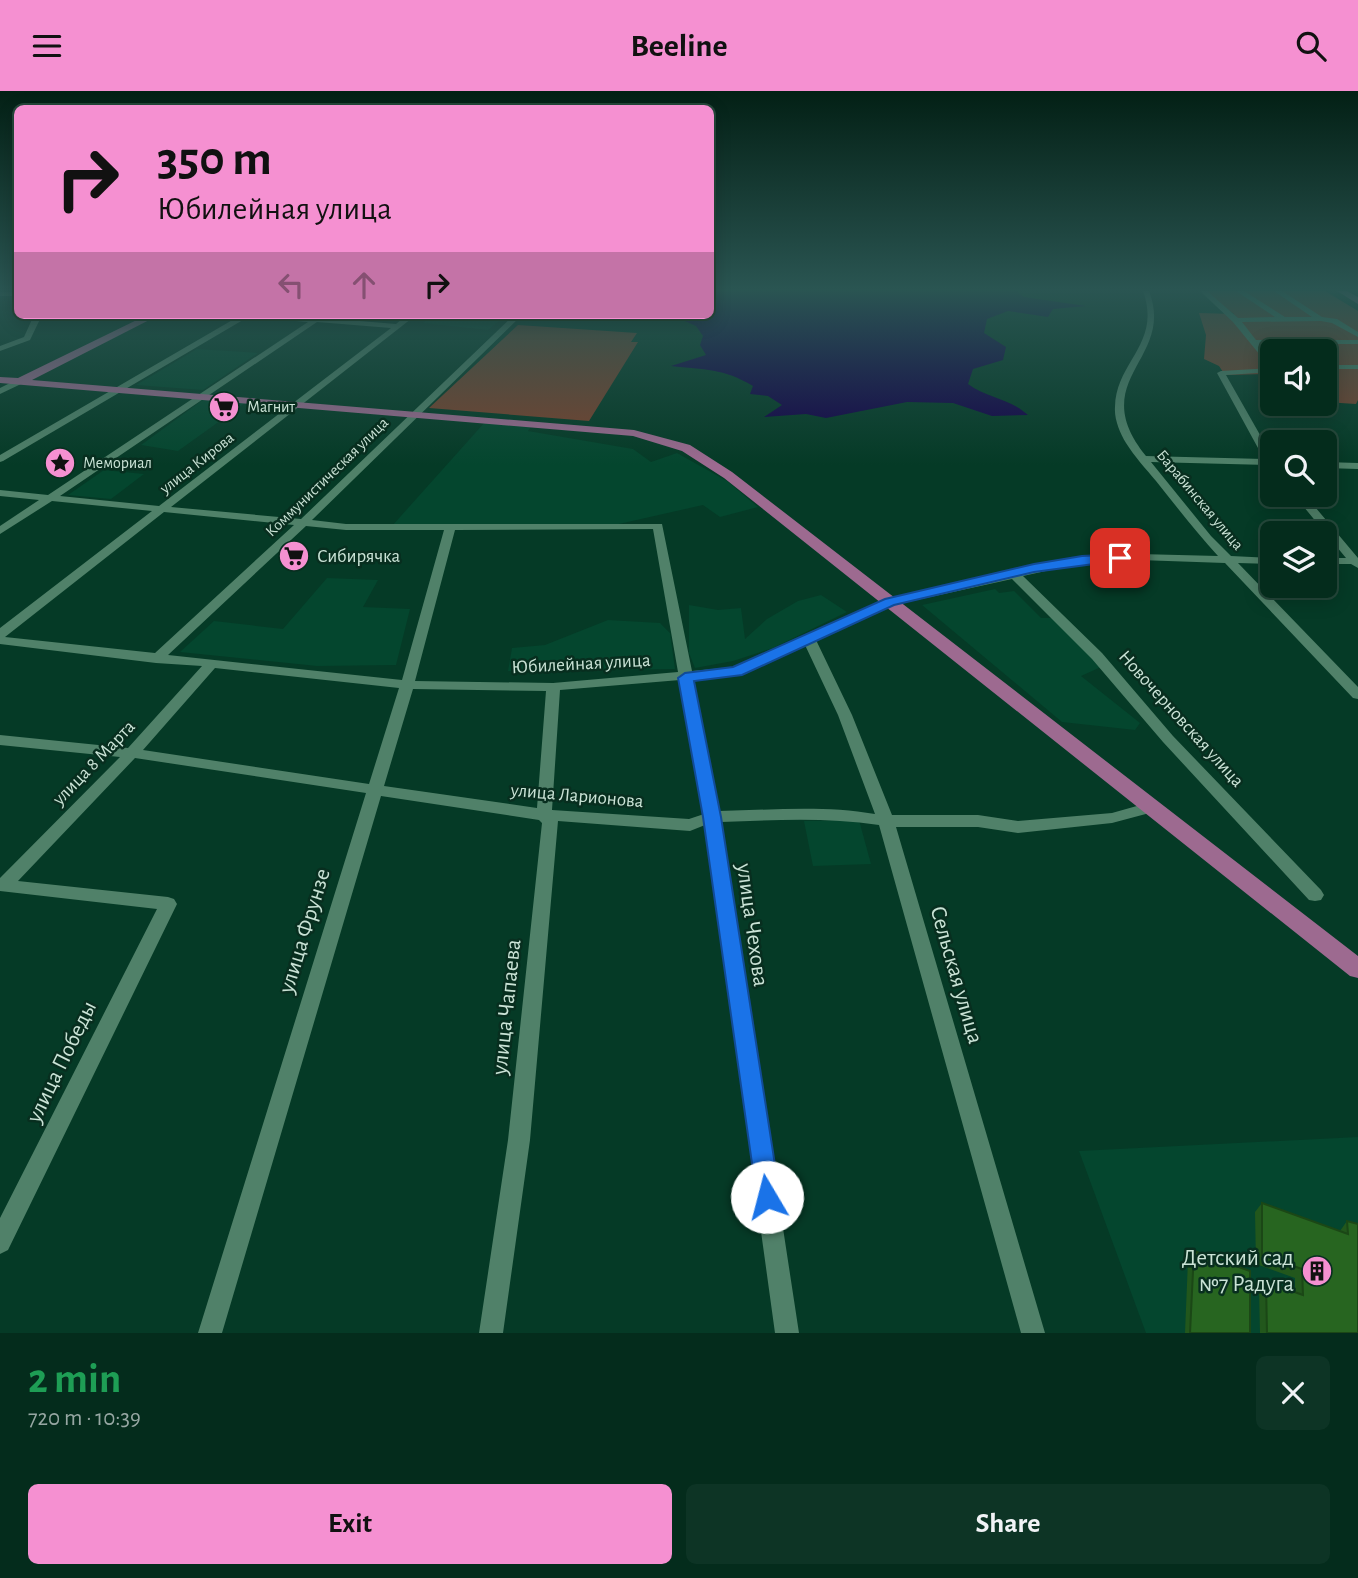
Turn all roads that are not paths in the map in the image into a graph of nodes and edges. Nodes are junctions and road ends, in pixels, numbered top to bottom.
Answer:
1 (85, 349) edge
2 (188, 349) edge
3 (273, 349) edge
4 (369, 349) edge
5 (483, 349) edge
6 (1143, 349) edge
7 (1337, 367) edge
8 (1358, 367) edge
9 (1260, 371) edge
10 (0, 380) edge
11 (18, 382) junction
12 (120, 389) junction
13 (0, 391) edge
14 (204, 395) junction
15 (300, 403) junction
16 (416, 413) junction
17 (1260, 443) edge
18 (0, 459) edge
19 (1144, 459) junction
20 (1260, 463) edge
21 (1337, 465) edge
22 (1358, 466) edge
23 (0, 493) edge
24 (50, 498) junction
25 (1309, 507) edge
26 (163, 509) junction
27 (303, 523) junction
28 (0, 531) edge
29 (449, 535) junction
30 (1230, 561) junction
31 (1260, 561) edge
32 (1337, 561) edge
33 (1357, 562) edge
34 (1013, 573) junction
35 (890, 602) junction
36 (0, 634) edge
37 (810, 639) junction
38 (0, 640) edge
39 (156, 659) junction
40 (209, 665) junction
41 (685, 678) junction
42 (407, 685) junction
43 (552, 687) junction
44 (1358, 695) edge
45 (0, 740) edge
46 (132, 753) junction
47 (373, 789) junction
48 (1152, 807) junction
49 (544, 815) junction
50 (712, 817) junction
51 (886, 821) junction
52 (2, 885) edge
53 (1315, 895) dead end
54 (1358, 969) edge
55 (0, 1243) edge
56 (210, 1333) edge
57 (491, 1333) edge
58 (787, 1333) edge
59 (1034, 1333) edge

1 - 11 main road
2 - 12 street
3 - 14 street
4 - 15 street, улица Кирова
5 - 16 street, Коммунистическая улица
6 - 19 street, Барабинская улица
7 - 8 street
9 - 17 street
10 - 11 main road
11 - 12 main road
11 - 13 street
12 - 14 main road
12 - 18 street
14 - 15 main road
14 - 24 street
15 - 16 main road
15 - 26 street, улица Кирова
16 - 27 street, Коммунистическая улица
16 - 35 main road
19 - 20 street
19 - 30 street, Барабинская улица
21 - 22 street
23 - 24 street
24 - 26 street
24 - 28 street
25 - 33 street
26 - 27 street
26 - 36 street, улица Кирова
27 - 29 street
27 - 39 street, Коммунистическая улица
29 - 41 street, улица Чехова
29 - 42 street, улица Фрунзе
30 - 31 street, Юбилейная улица
30 - 34 street, Юбилейная улица
30 - 44 street, Барабинская улица
32 - 33 street
34 - 35 street, Юбилейная улица
34 - 53 street, Новочерновская улица
35 - 37 street, Юбилейная улица
35 - 48 main road
37 - 41 street, Юбилейная улица
37 - 51 street, Сельская улица
38 - 39 street, Юбилейная улица
39 - 40 street, Юбилейная улица
40 - 42 street, Юбилейная улица
40 - 46 street, улица 8 Марта
41 - 43 street, Юбилейная улица
41 - 50 street, улица Чехова
42 - 43 street, Юбилейная улица
42 - 47 street, улица Фрунзе
43 - 49 street, улица Чапаева
45 - 46 street, улица Ларионова
46 - 47 street, улица Ларионова
46 - 52 street, улица 8 Марта
47 - 49 street, улица Ларионова
47 - 56 street, улица Фрунзе
48 - 51 street, улица Ларионова
48 - 54 main road
49 - 50 street, улица Ларионова
49 - 57 street, улица Чапаева
50 - 51 street, улица Ларионова
50 - 58 street, улица Чехова
51 - 59 street, Сельская улица
52 - 55 street, улица Победы

